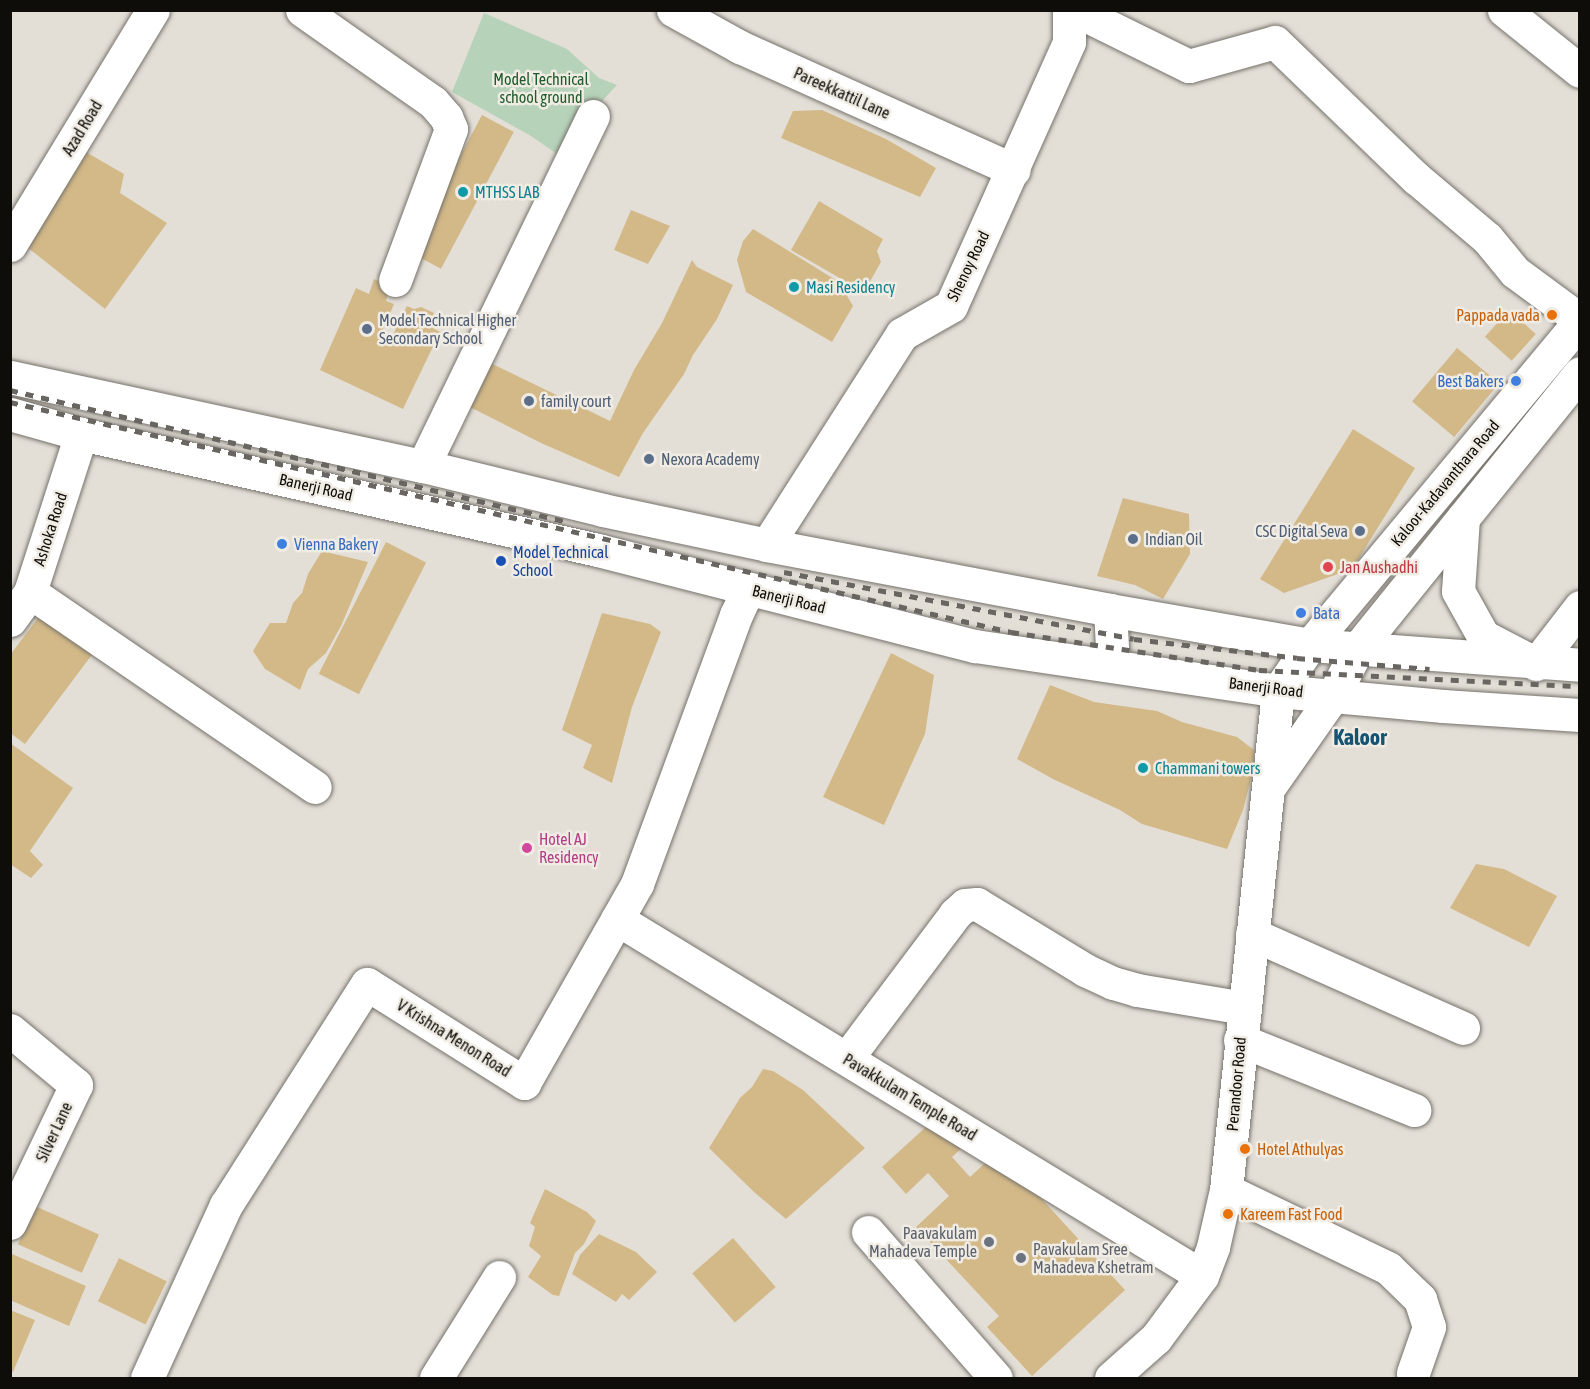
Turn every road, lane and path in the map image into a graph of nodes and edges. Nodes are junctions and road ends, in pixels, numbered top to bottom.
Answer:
1 (153, 10) edge
2 (302, 10) edge
3 (673, 10) edge
4 (1069, 10) edge
5 (1075, 10) edge
6 (1504, 10) edge
7 (1580, 71) edge
8 (593, 116) dead end
9 (1014, 170) junction
10 (10, 245) edge
11 (395, 280) dead end
12 (1580, 320) edge
13 (1580, 373) edge
14 (10, 377) edge
15 (10, 414) edge
16 (81, 434) junction
17 (423, 466) junction
18 (1463, 518) junction
19 (731, 537) junction
20 (767, 545) junction
21 (720, 581) junction
22 (752, 590) junction
23 (30, 592) junction
24 (1580, 607) edge
25 (1110, 610) junction
26 (10, 620) edge
27 (1310, 645) junction
28 (1359, 648) junction
29 (1536, 664) junction
30 (1113, 666) junction
31 (1580, 666) edge
32 (1278, 691) junction
33 (1334, 694) junction
34 (1580, 715) edge
35 (315, 787) dead end
36 (1268, 788) junction
37 (617, 919) junction
38 (1252, 934) junction
39 (1244, 1008) junction
40 (1463, 1028) dead end
41 (10, 1030) edge
42 (1240, 1040) junction
43 (847, 1058) junction
44 (1414, 1110) dead end
45 (1226, 1190) junction
46 (10, 1223) edge
47 (868, 1232) dead end
48 (1202, 1276) junction
49 (499, 1277) dead end
50 (1413, 1373) dead end
51 (147, 1378) edge
52 (436, 1378) edge
53 (996, 1378) edge
54 (1111, 1378) edge

1 - 10 main road, Azad Road
2 - 11 main road
3 - 9 main road, Pareekkattil Lane
4 - 9 main road, Shenoy Road
5 - 12 main road
6 - 7 main road
8 - 17 main road
9 - 20 main road, Shenoy Road
12 - 27 main road, Kaloor-Kadavanthara Road
13 - 18 main road, Kaloor-Kadavanthara Road
14 - 17 main road
15 - 16 main road, Banerji Road
16 - 21 main road, Banerji Road
16 - 23 main road, Ashoka Road
17 - 19 main road
18 - 28 main road, Kaloor-Kadavanthara Road
18 - 29 main road
19 - 20 main road
19 - 21 main road
20 - 22 main road, Shenoy Road
20 - 25 main road
21 - 22 main road, Banerji Road
22 - 30 main road, Banerji Road
22 - 37 main road, V Krishna Menon Road
23 - 26 main road, Ashoka Road
23 - 35 main road
24 - 29 main road
25 - 27 main road
25 - 30 main road
27 - 28 main road
27 - 32 main road, Kaloor-Kadavanthara Road
28 - 29 main road
28 - 33 main road, Kaloor-Kadavanthara Road
29 - 31 main road
30 - 32 main road, Banerji Road
32 - 33 main road, Banerji Road
32 - 36 main road, Perandoor Road
33 - 34 main road, Banerji Road
33 - 36 main road, Perandoor Road
36 - 38 main road, Perandoor Road
37 - 43 main road, Pavakkulam Temple Road
37 - 51 main road, V Krishna Menon Road
38 - 39 main road, Perandoor Road
38 - 40 main road
39 - 42 main road, Perandoor Road
39 - 43 main road
41 - 46 main road, Silver Lane
42 - 44 main road
42 - 45 main road, Perandoor Road
43 - 48 main road, Pavakkulam Temple Road
45 - 48 main road, Perandoor Road
45 - 50 main road
47 - 53 main road
48 - 54 main road, Perandoor Road
49 - 52 main road

